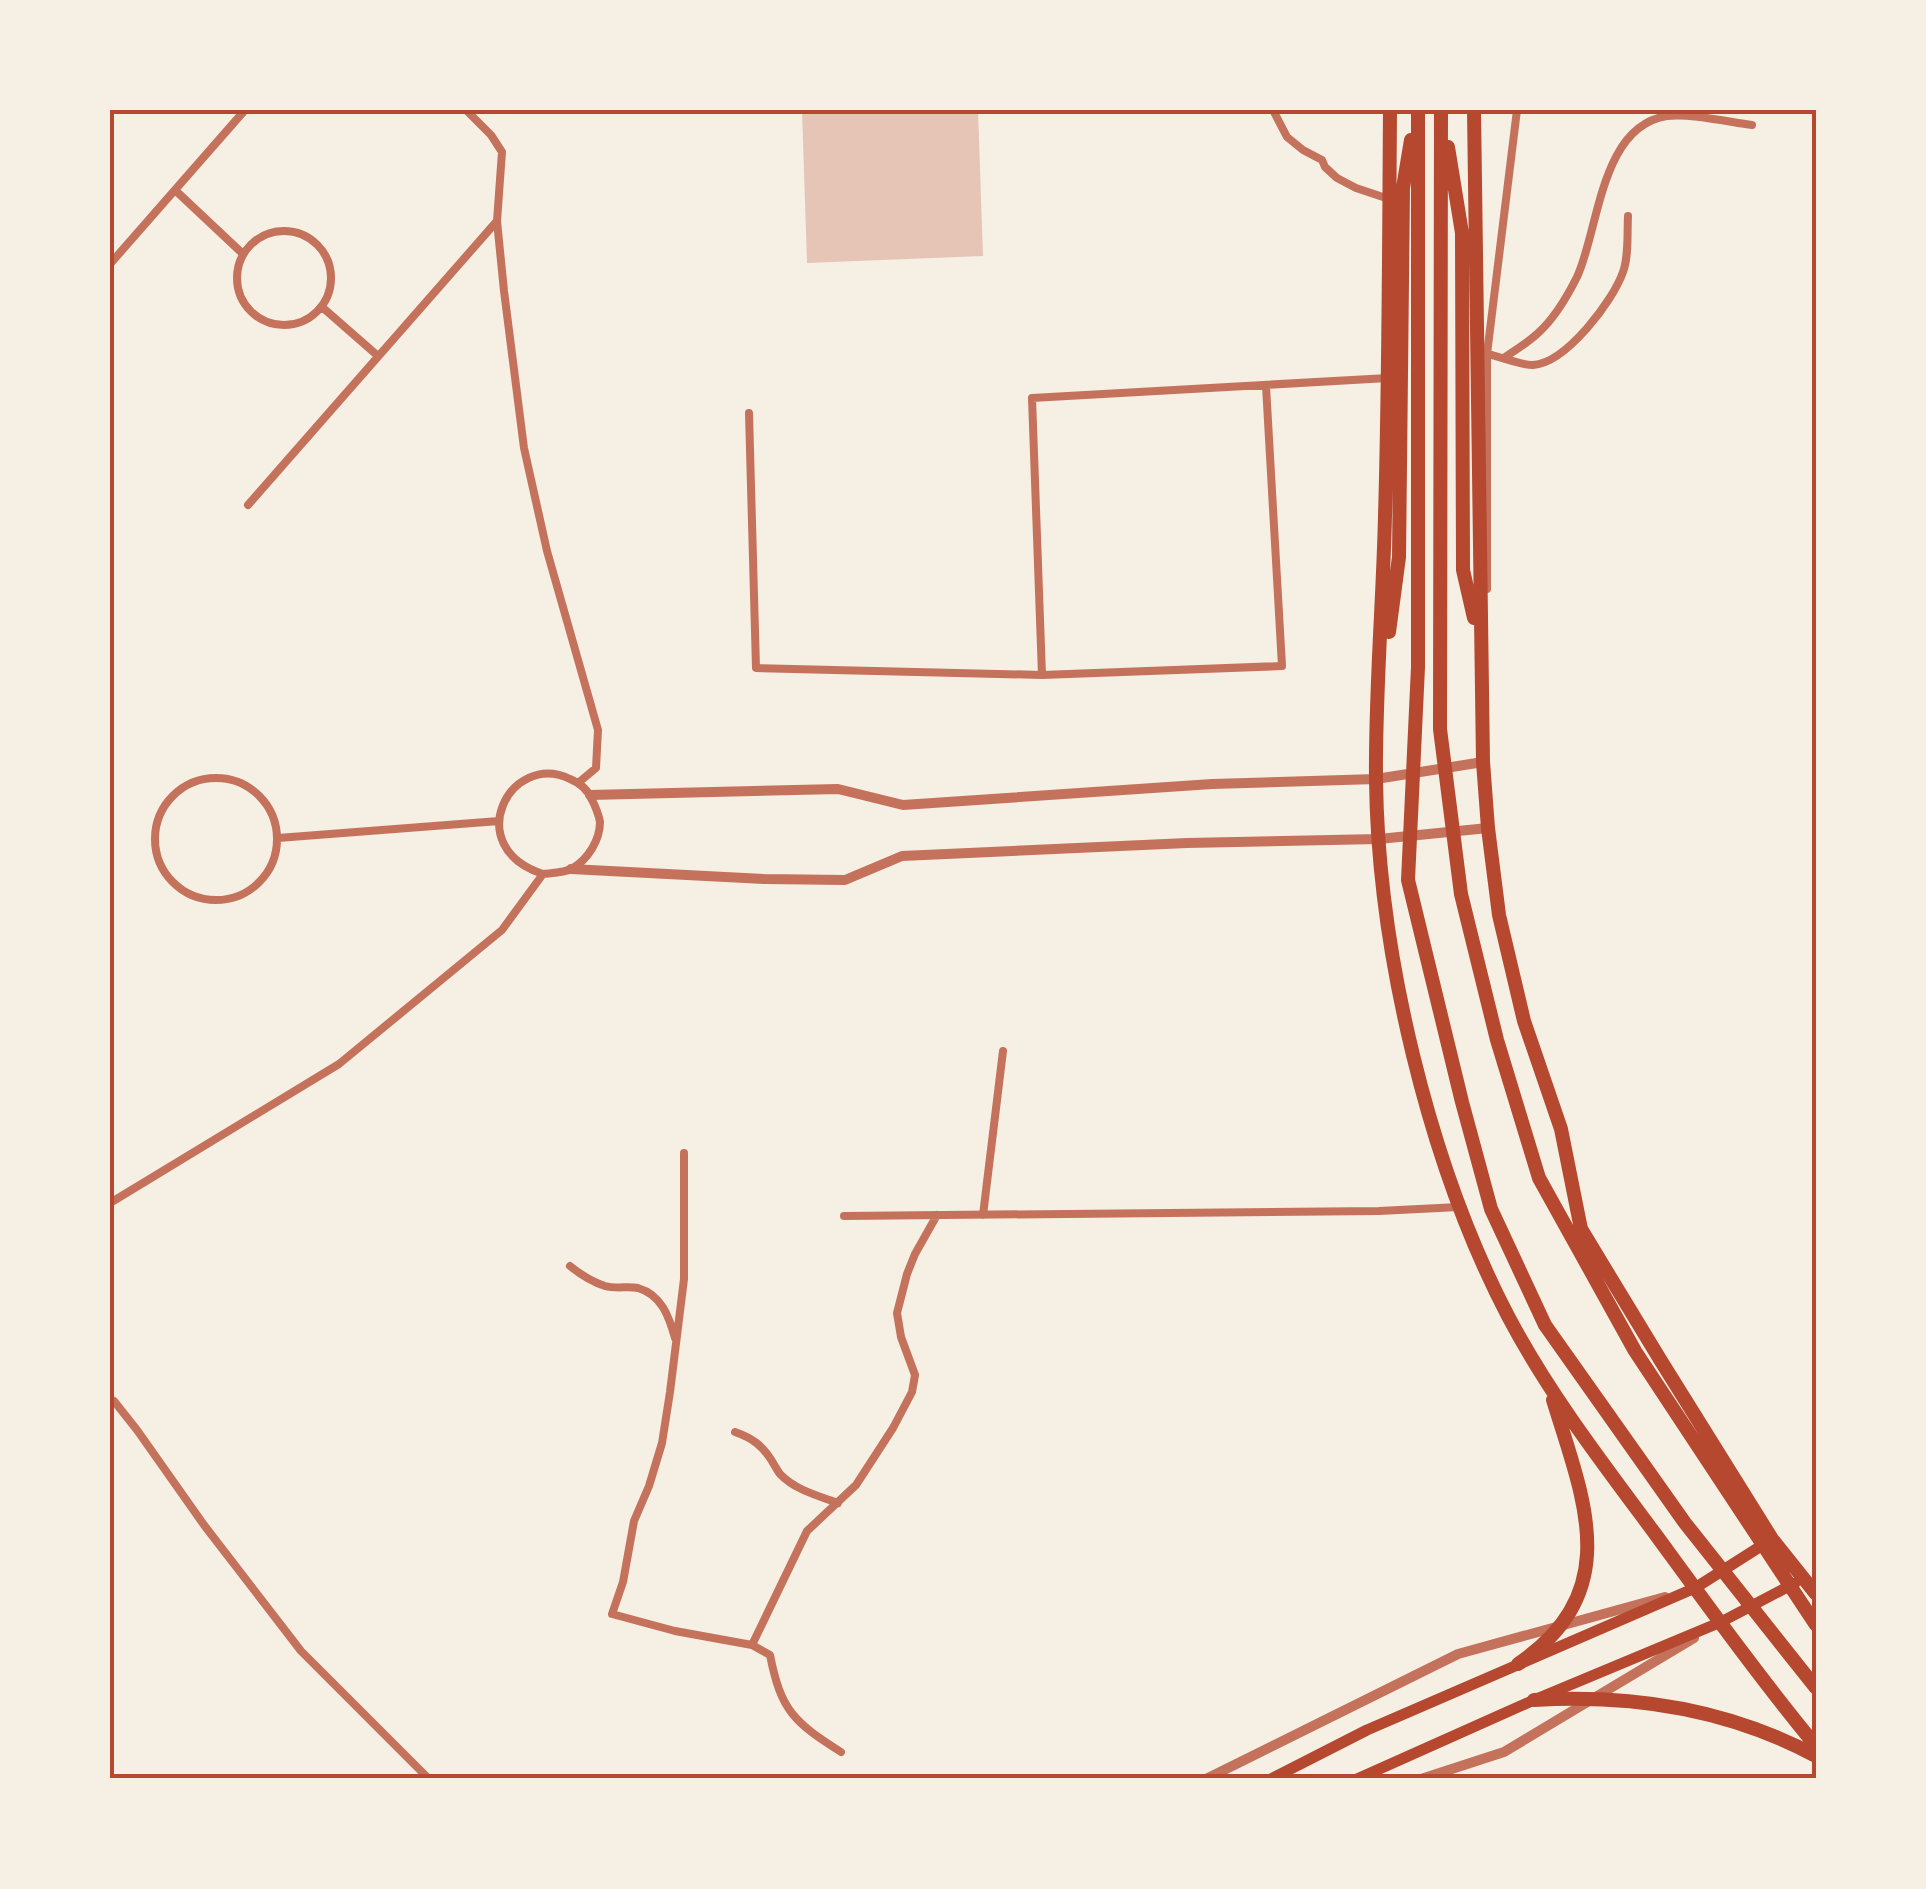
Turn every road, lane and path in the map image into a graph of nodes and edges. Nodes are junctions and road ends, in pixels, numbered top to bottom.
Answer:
1 (244, 110) edge
2 (466, 110) edge
3 (1273, 110) edge
4 (1390, 110) edge
5 (1417, 110) edge
6 (1442, 110) edge
7 (1474, 110) edge
8 (1516, 110) edge
9 (1752, 125) dead end
10 (176, 190) junction
11 (1389, 199) junction
12 (1628, 216) dead end
13 (497, 222) junction
14 (242, 254) junction
15 (110, 264) edge
16 (322, 307) junction
17 (1487, 354) junction
18 (378, 356) junction
19 (1505, 357) junction
20 (1388, 378) junction
21 (1266, 386) junction
22 (749, 413) dead end
23 (248, 506) dead end
24 (1487, 611) dead end
25 (1481, 648) junction
26 (1042, 675) junction
27 (1378, 711) junction
28 (1483, 762) junction
29 (1376, 779) junction
30 (578, 783) junction
31 (590, 794) junction
32 (499, 820) junction
33 (1488, 828) junction
34 (278, 838) junction
35 (1379, 839) junction
36 (571, 870) junction
37 (542, 874) junction
38 (1003, 1051) dead end
39 (684, 1153) dead end
40 (110, 1203) edge
41 (1460, 1207) junction
42 (937, 1215) junction
43 (983, 1215) junction
44 (844, 1216) dead end
45 (570, 1266) dead end
46 (676, 1342) junction
47 (1548, 1385) junction
48 (111, 1401) edge
49 (735, 1432) dead end
50 (838, 1503) junction
51 (1772, 1539) junction
52 (1803, 1578) junction
53 (1695, 1588) junction
54 (1816, 1594) edge
55 (1721, 1622) junction
56 (1816, 1625) edge
57 (1561, 1626) junction
58 (752, 1644) junction
59 (1518, 1664) junction
60 (1816, 1688) edge
61 (1594, 1698) junction
62 (1534, 1700) junction
63 (1816, 1746) edge
64 (841, 1752) dead end
65 (1816, 1756) edge
66 (430, 1779) edge
67 (1206, 1779) edge
68 (1270, 1779) edge
69 (1357, 1779) edge
70 (1421, 1779) edge

1 - 10 street
2 - 13 street
3 - 11 street
4 - 11 highway
5 - 27 highway
5 - 60 highway
6 - 25 highway
6 - 56 highway
7 - 25 highway
8 - 17 street
9 - 19 street
10 - 14 street
10 - 15 street
11 - 20 highway
12 - 19 street
13 - 18 street
13 - 30 street
14 - 16 street
14 - 16 street
16 - 18 street
17 - 19 street
17 - 24 street
18 - 23 street
20 - 21 street
20 - 27 highway
21 - 26 street
21 - 26 street
22 - 26 street
25 - 28 highway
27 - 29 highway
28 - 29 street
28 - 33 highway
29 - 31 street
29 - 35 highway
30 - 31 street
30 - 32 street
31 - 36 street
32 - 34 street
32 - 37 street
33 - 35 street
33 - 51 highway
34 - 34 street
35 - 36 street
35 - 41 highway
36 - 37 street
37 - 40 street
38 - 43 street
39 - 46 street
41 - 43 street
41 - 47 highway
42 - 43 street
42 - 44 street
42 - 50 street
45 - 46 street
46 - 58 street
47 - 53 highway
47 - 57 highway
48 - 66 street
49 - 50 street
50 - 58 street
51 - 52 highway
51 - 53 main road
52 - 54 highway
52 - 55 main road
53 - 55 highway
53 - 57 street
53 - 59 main road
55 - 61 street
55 - 62 main road
55 - 63 highway
57 - 59 highway
57 - 67 street
58 - 64 street
59 - 68 main road
61 - 62 highway
61 - 65 highway
61 - 70 street
62 - 69 main road

